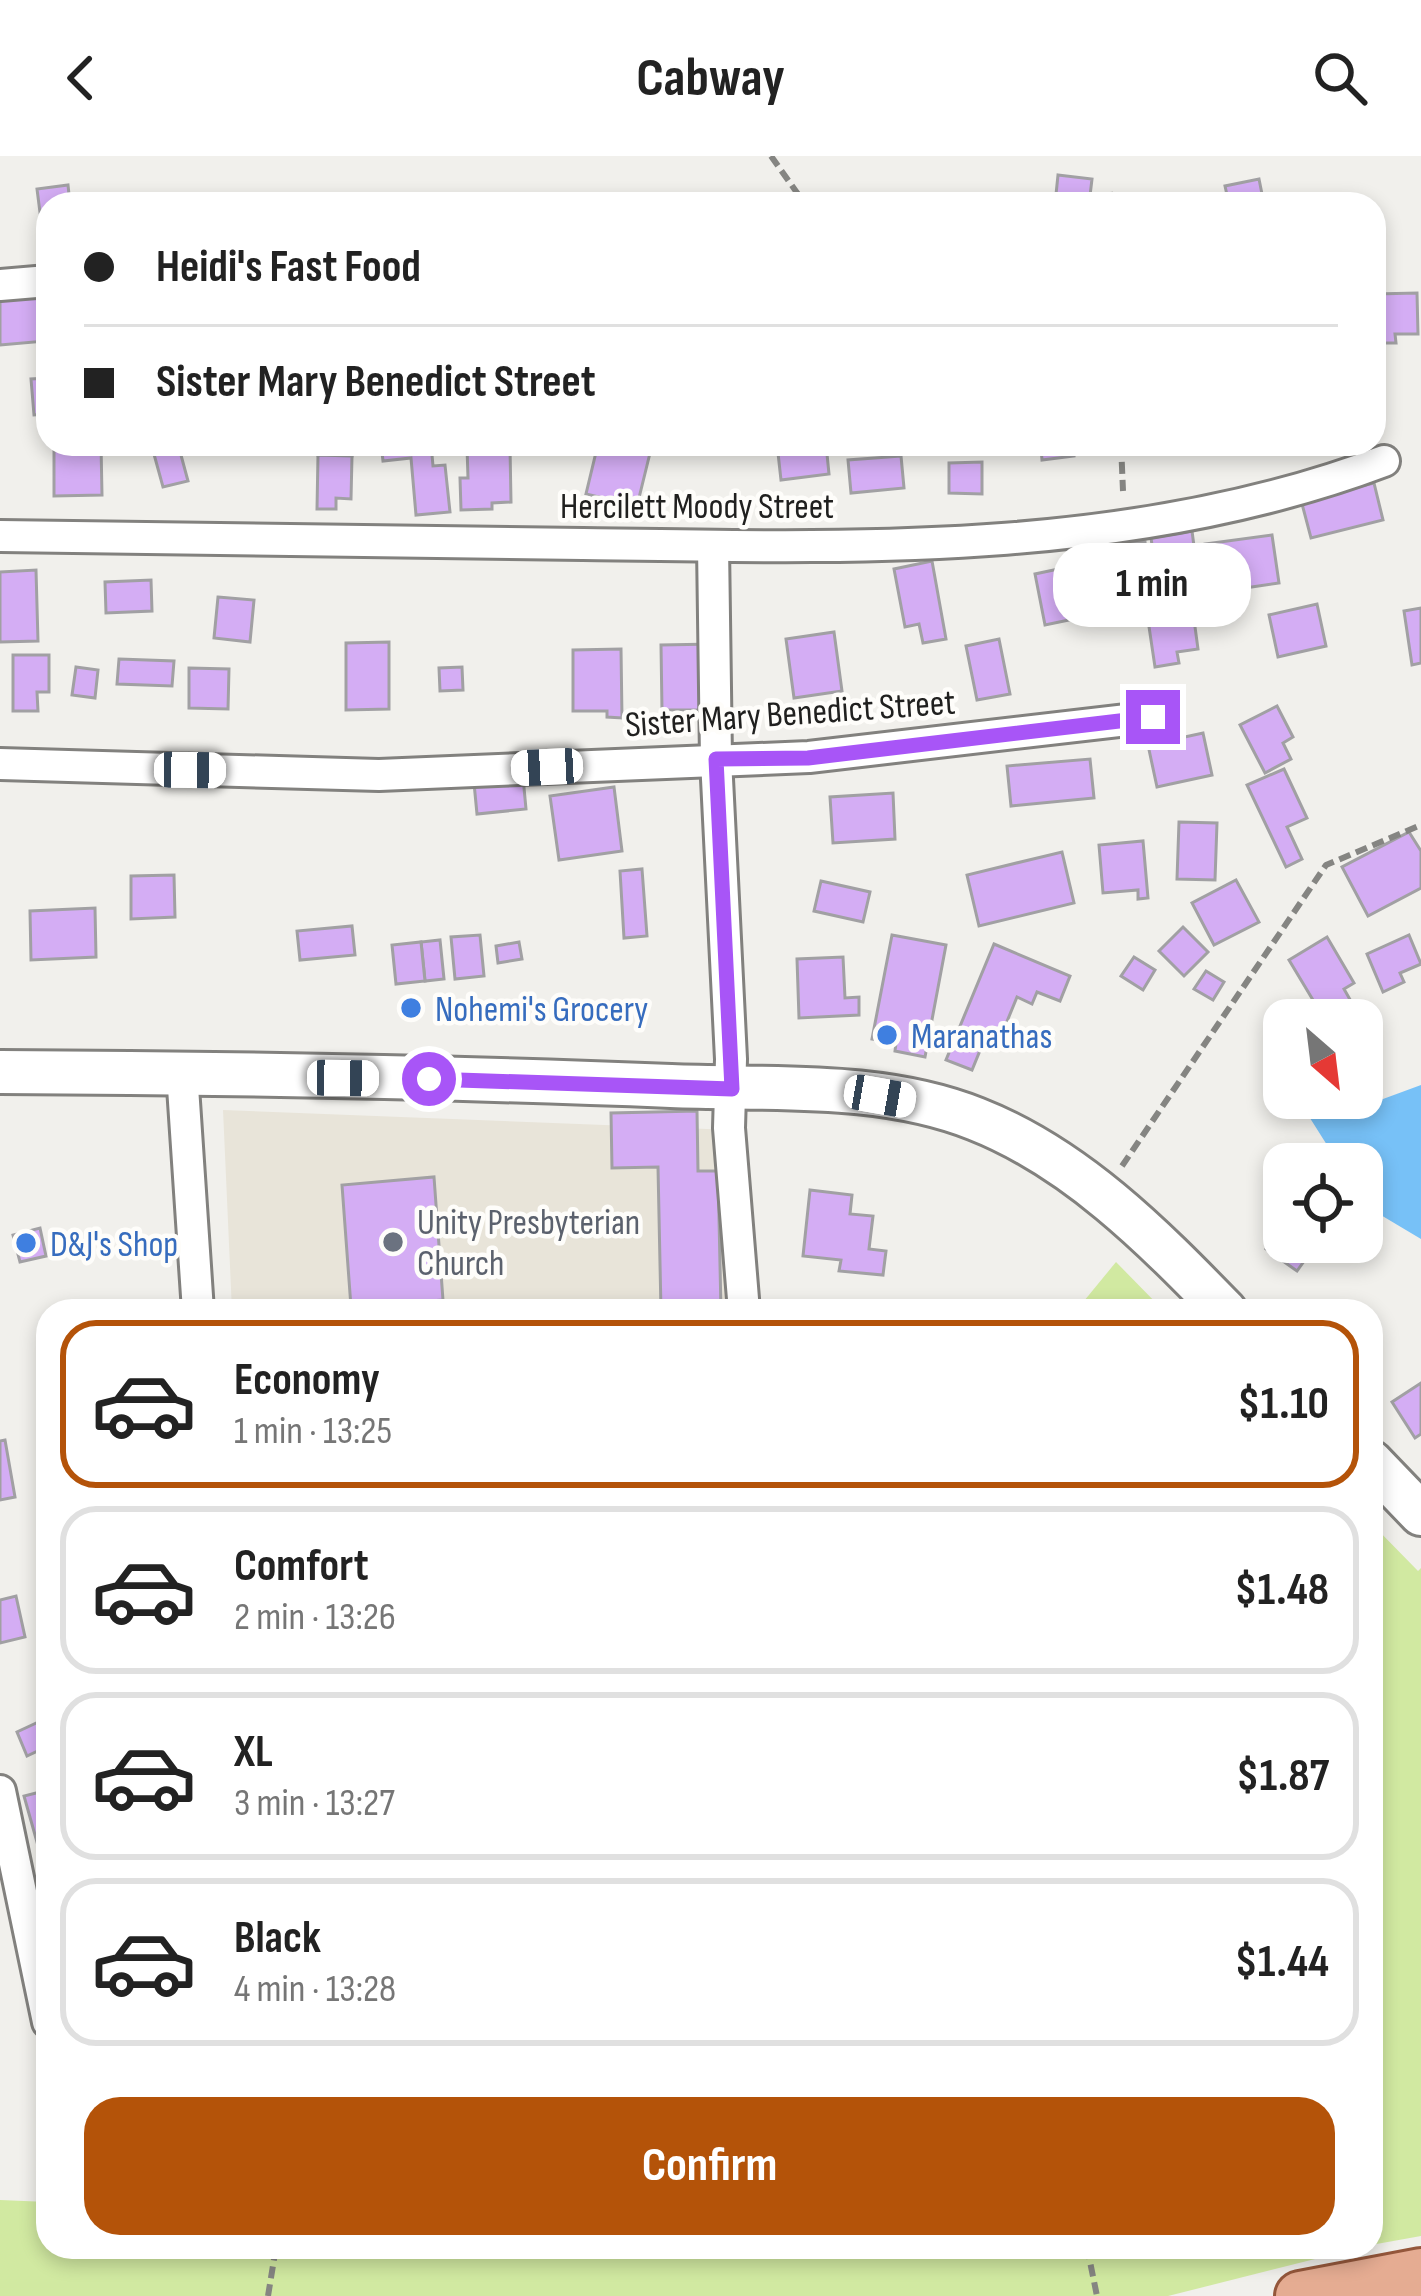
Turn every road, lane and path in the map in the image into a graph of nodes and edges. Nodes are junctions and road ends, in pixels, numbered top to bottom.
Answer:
1 (771, 156) edge
2 (796, 192) edge
3 (36, 282) edge
4 (0, 284) edge
5 (1122, 456) edge
6 (1384, 461) dead end
7 (1125, 525) junction
8 (0, 536) edge
9 (712, 546) junction
10 (1153, 717) dead end
11 (716, 759) junction
12 (0, 764) edge
13 (1421, 825) edge
14 (0, 1072) edge
15 (182, 1072) junction
16 (732, 1089) junction
17 (1103, 1193) junction
18 (197, 1299) edge
19 (743, 1299) edge
20 (1213, 1299) edge
21 (1383, 1474) edge
22 (1421, 1514) edge
23 (0, 1791) edge
24 (36, 1964) edge
25 (274, 2259) edge
26 (1089, 2259) edge
27 (1421, 2273) edge
28 (268, 2296) edge
29 (1097, 2296) edge
30 (1300, 2296) edge

1 - 2 path
3 - 4 street
5 - 7 path
6 - 7 street, Hercilett Moody Street
7 - 9 street, Hercilett Moody Street
8 - 9 street, Hercilett Moody Street
9 - 11 street
10 - 11 street, Sister Mary Benedict Street
11 - 12 street, Sister Mary Benedict Street
11 - 16 street
13 - 17 path
14 - 15 street
15 - 16 street
15 - 18 street
16 - 17 street
16 - 19 street
17 - 20 street
21 - 22 street
23 - 24 street
25 - 28 path
26 - 29 path
27 - 30 main road

